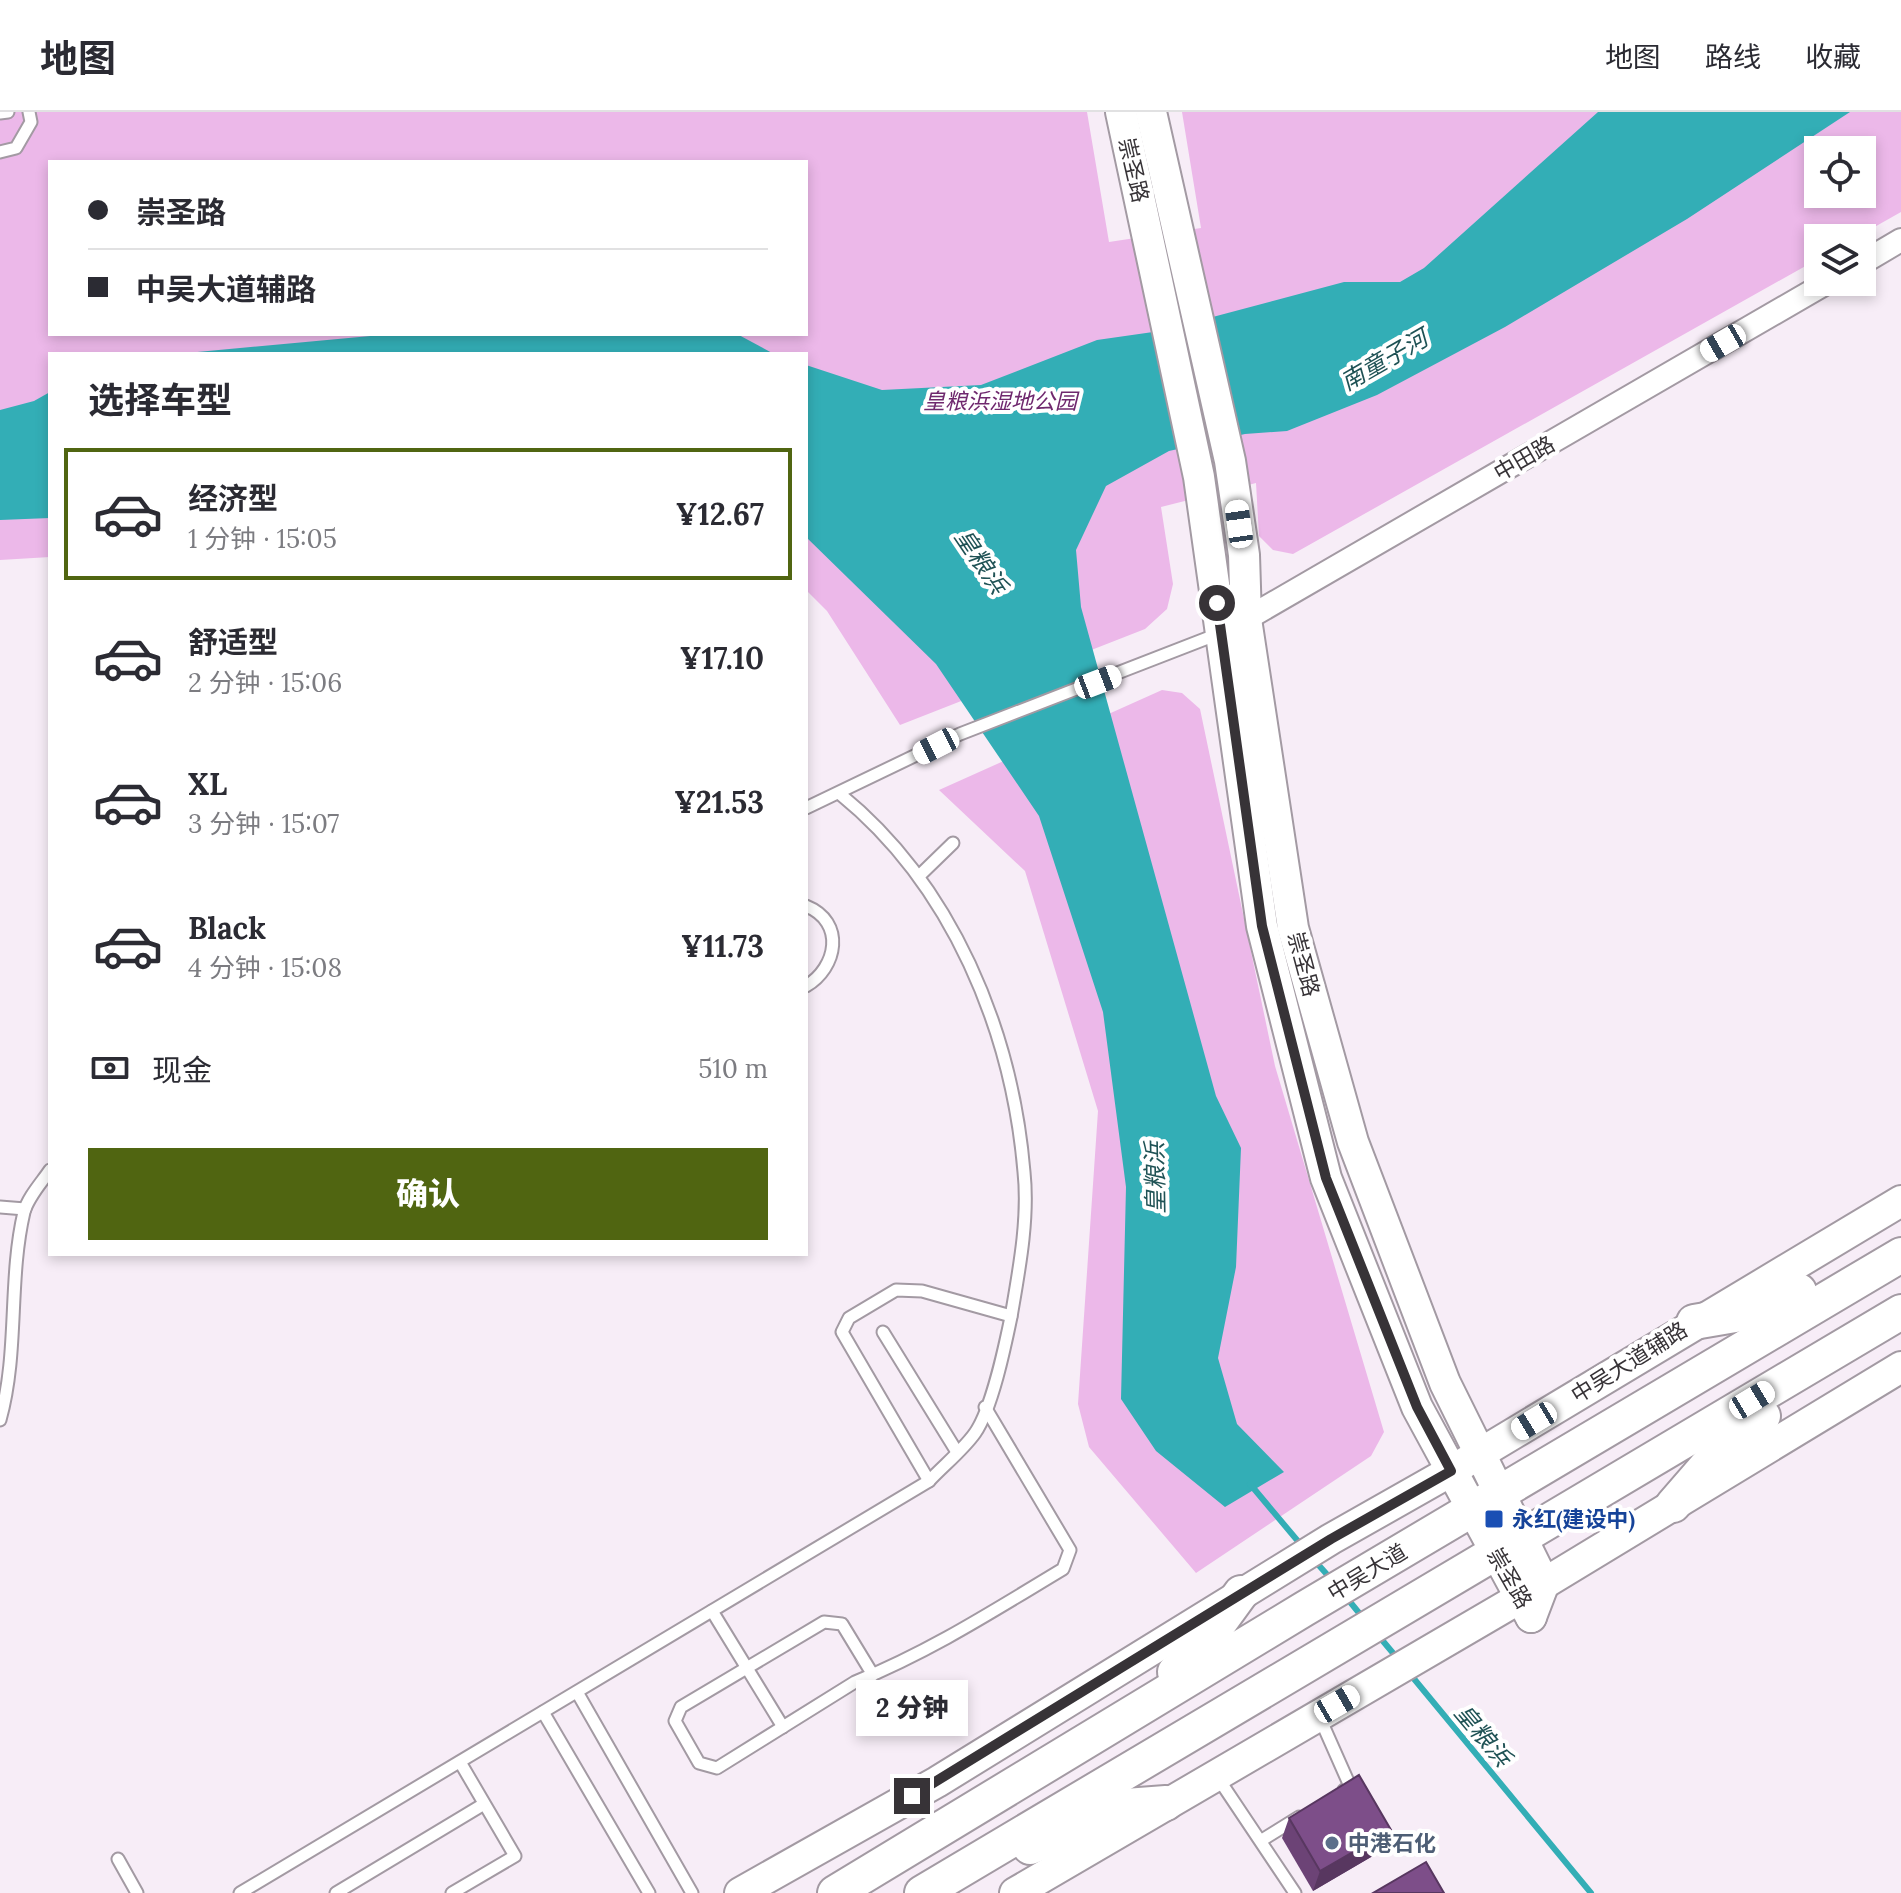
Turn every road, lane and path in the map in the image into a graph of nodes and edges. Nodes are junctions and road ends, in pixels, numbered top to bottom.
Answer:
1 (8, 112) edge
2 (29, 112) edge
3 (1121, 112) edge
4 (1151, 112) edge
5 (0, 113) edge
6 (0, 152) edge
7 (1901, 240) edge
8 (1876, 255) edge
9 (1804, 296) edge
10 (1246, 619) junction
11 (1219, 634) junction
12 (840, 794) junction
13 (808, 807) edge
14 (953, 843) dead end
15 (919, 876) junction
16 (808, 907) edge
17 (808, 984) edge
18 (48, 1173) edge
19 (1901, 1201) edge
20 (0, 1207) edge
21 (25, 1209) junction
22 (1887, 1263) edge
23 (1011, 1316) junction
24 (1891, 1318) edge
25 (1694, 1322) junction
26 (883, 1332) dead end
27 (1901, 1367) edge
28 (985, 1407) junction
29 (0, 1420) edge
30 (957, 1452) junction
31 (1480, 1454) junction
32 (1451, 1471) junction
33 (929, 1481) junction
34 (1485, 1501) junction
35 (1673, 1505) junction
36 (1508, 1545) junction
37 (1255, 1585) junction
38 (1532, 1590) junction
39 (712, 1611) junction
40 (747, 1668) junction
41 (873, 1675) junction
42 (577, 1692) junction
43 (1135, 1711) junction
44 (543, 1712) junction
45 (1318, 1715) junction
46 (783, 1727) junction
47 (460, 1762) junction
48 (1215, 1774) junction
49 (1337, 1794) edge
50 (1166, 1803) junction
51 (484, 1804) junction
52 (1312, 1809) edge
53 (1262, 1840) junction
54 (118, 1859) dead end
55 (972, 1864) junction
56 (137, 1893) edge
57 (240, 1893) edge
58 (336, 1893) edge
59 (452, 1893) edge
60 (649, 1893) edge
61 (692, 1893) edge
62 (740, 1893) edge
63 (835, 1893) edge
64 (922, 1893) edge
65 (1015, 1893) edge
66 (1295, 1893) edge

1 - 5 lane
2 - 6 lane
3 - 11 main road, 崇圣路
4 - 10 main road, 崇圣路
7 - 8 street
9 - 10 street, 中田路
10 - 11 street, 中田路
10 - 31 main road, 崇圣路
11 - 12 lane
11 - 32 main road, 崇圣路
12 - 13 lane
12 - 15 lane
14 - 15 lane
15 - 23 lane
16 - 17 lane
18 - 21 lane
19 - 25 main road, 中吴大道辅路
20 - 21 lane
21 - 29 lane
22 - 25 main road
22 - 34 main road, 中吴大道
23 - 28 lane
23 - 33 lane
24 - 35 main road
24 - 36 main road
25 - 31 main road, 中吴大道辅路
26 - 30 lane
27 - 35 main road
28 - 30 lane
28 - 41 lane
30 - 33 lane
31 - 32 main road, 中吴大道辅路
31 - 34 main road, 崇圣路
32 - 34 main road, 崇圣路
32 - 37 main road, 中吴大道辅路
33 - 39 lane
34 - 36 main road, 崇圣路
34 - 43 main road, 中吴大道
35 - 38 main road
36 - 38 main road, 崇圣路
36 - 55 main road
37 - 43 main road
37 - 62 main road, 中吴大道辅路
38 - 45 main road
39 - 40 lane
39 - 42 lane
40 - 41 lane
40 - 46 lane
40 - 46 lane
41 - 46 lane
42 - 44 lane
42 - 61 lane
43 - 63 main road, 中吴大道
44 - 47 lane
44 - 60 lane
45 - 48 main road
45 - 49 lane
47 - 51 lane
47 - 57 lane
48 - 50 main road
48 - 53 lane
50 - 55 main road
50 - 65 main road
51 - 58 lane
51 - 59 lane
52 - 53 lane
53 - 66 lane
54 - 56 lane
55 - 64 main road

